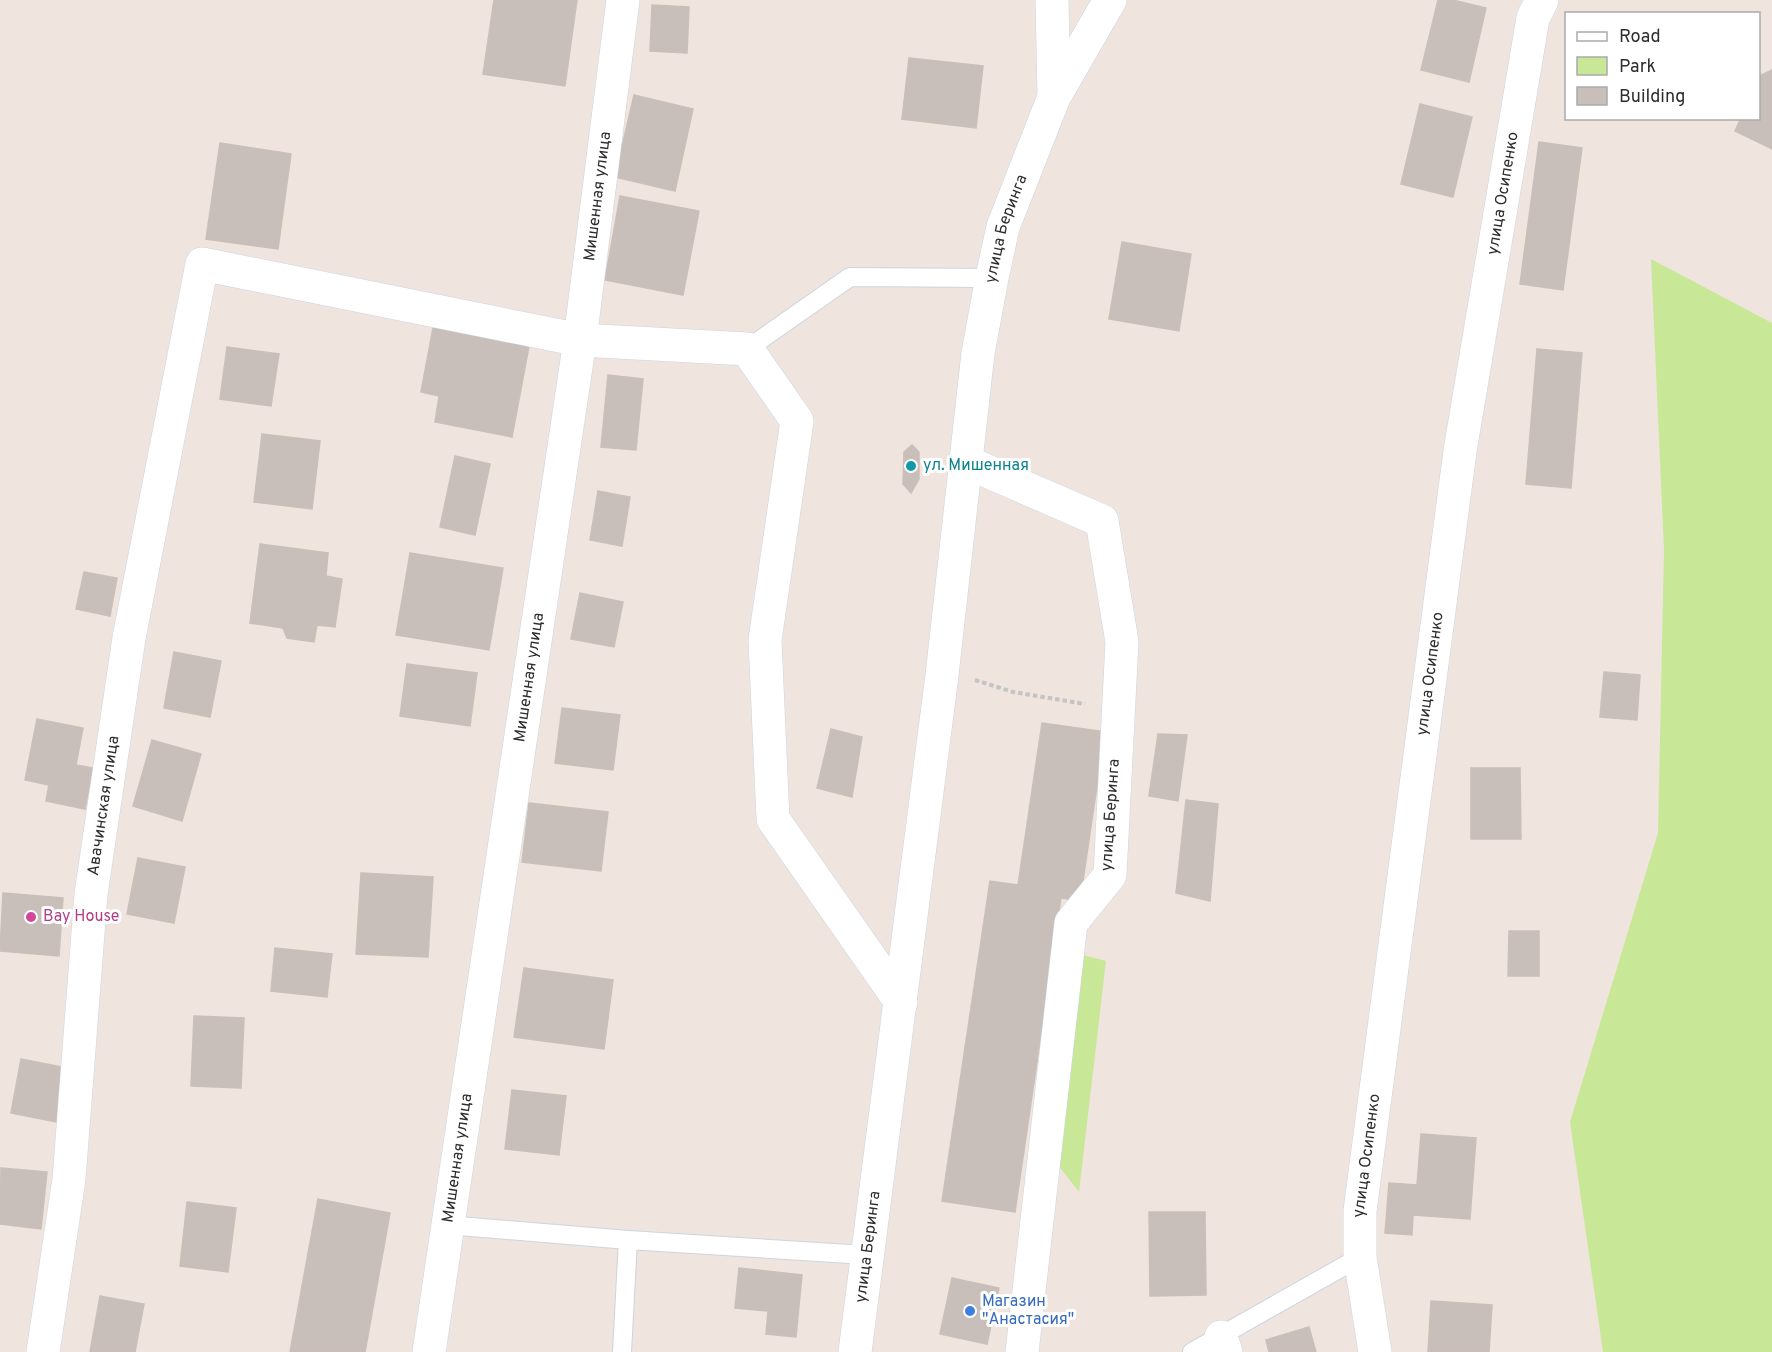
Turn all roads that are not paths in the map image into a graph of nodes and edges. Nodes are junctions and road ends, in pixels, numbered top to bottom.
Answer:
1 (623, 0) edge
2 (1052, 0) edge
3 (1110, 0) edge
4 (1542, 0) edge
5 (1054, 98) junction
6 (992, 278) junction
7 (580, 340) junction
8 (747, 349) junction
9 (966, 462) junction
10 (901, 1002) junction
11 (447, 1224) junction
12 (628, 1240) junction
13 (866, 1255) junction
14 (1360, 1257) junction
15 (1224, 1344) edge
16 (43, 1352) edge
17 (429, 1352) edge
18 (622, 1352) edge
19 (855, 1352) edge
20 (1022, 1352) edge
21 (1192, 1352) edge
22 (1375, 1352) edge

1 - 7 street, Мишенная улица
2 - 5 street, улица Беринга
3 - 5 street
4 - 14 street, улица Осипенко
5 - 6 street, улица Беринга
6 - 8 lane
6 - 9 street, улица Беринга
7 - 8 street
7 - 11 street, Мишенная улица
7 - 16 street, Авачинская улица
8 - 10 street
9 - 10 street, улица Беринга
9 - 20 street, улица Беринга
10 - 13 street, улица Беринга
11 - 12 lane
11 - 17 street, Мишенная улица
12 - 13 lane
12 - 18 lane
13 - 19 street, улица Беринга
14 - 15 lane
14 - 22 street, улица Осипенко
15 - 21 lane

